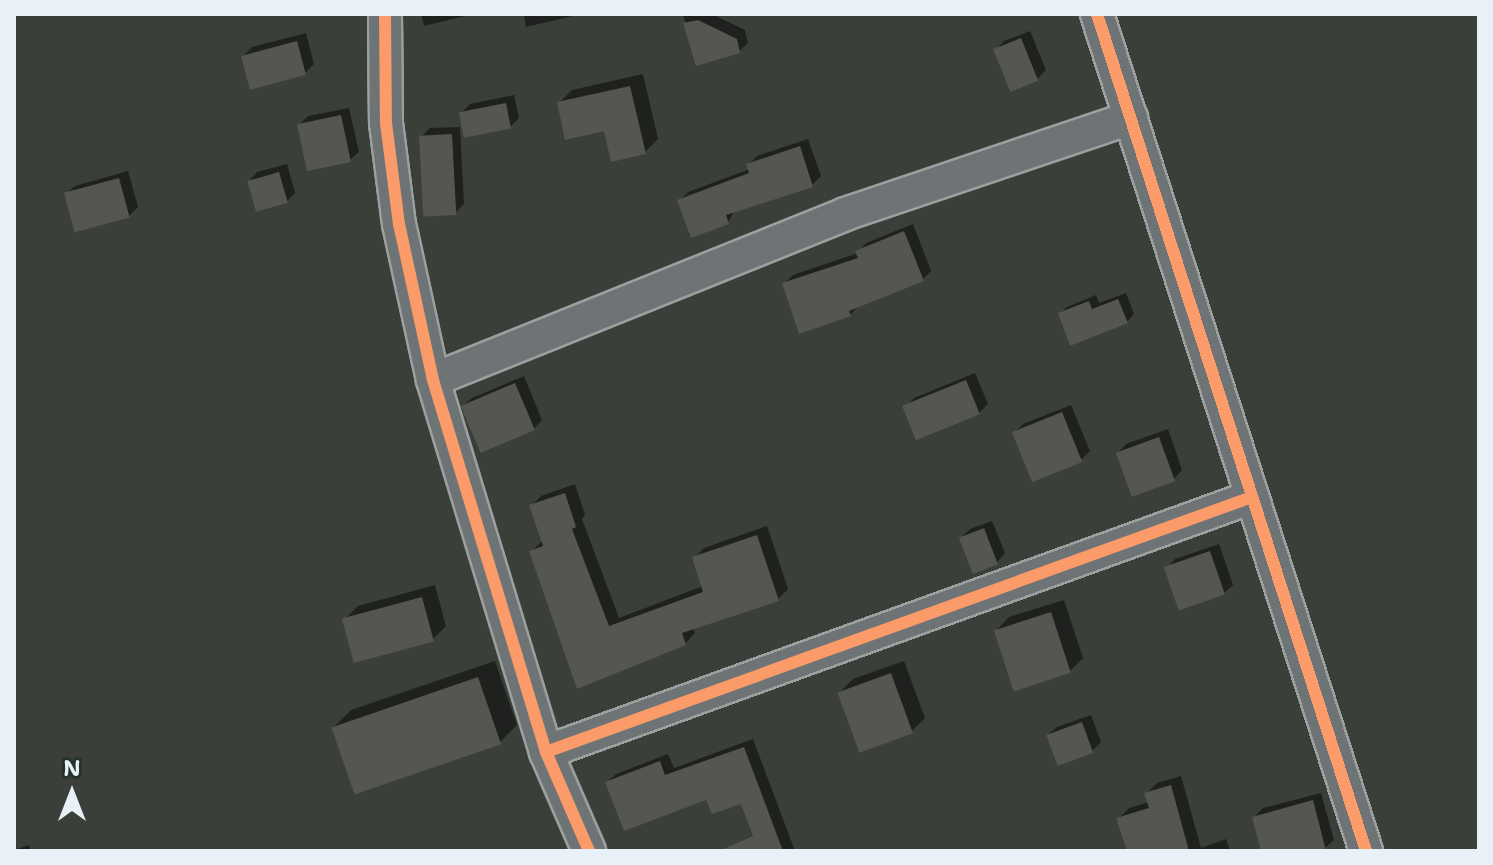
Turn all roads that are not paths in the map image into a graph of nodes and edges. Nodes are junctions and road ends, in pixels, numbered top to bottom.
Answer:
1 (385, 14) edge
2 (1097, 14) edge
3 (1131, 118) junction
4 (433, 380) junction
5 (1252, 497) junction
6 (546, 752) junction
7 (589, 851) edge
8 (1366, 851) edge

1 - 4 street
2 - 3 street
3 - 4 street
3 - 5 street
4 - 6 street
5 - 6 street
5 - 8 street
6 - 7 street

